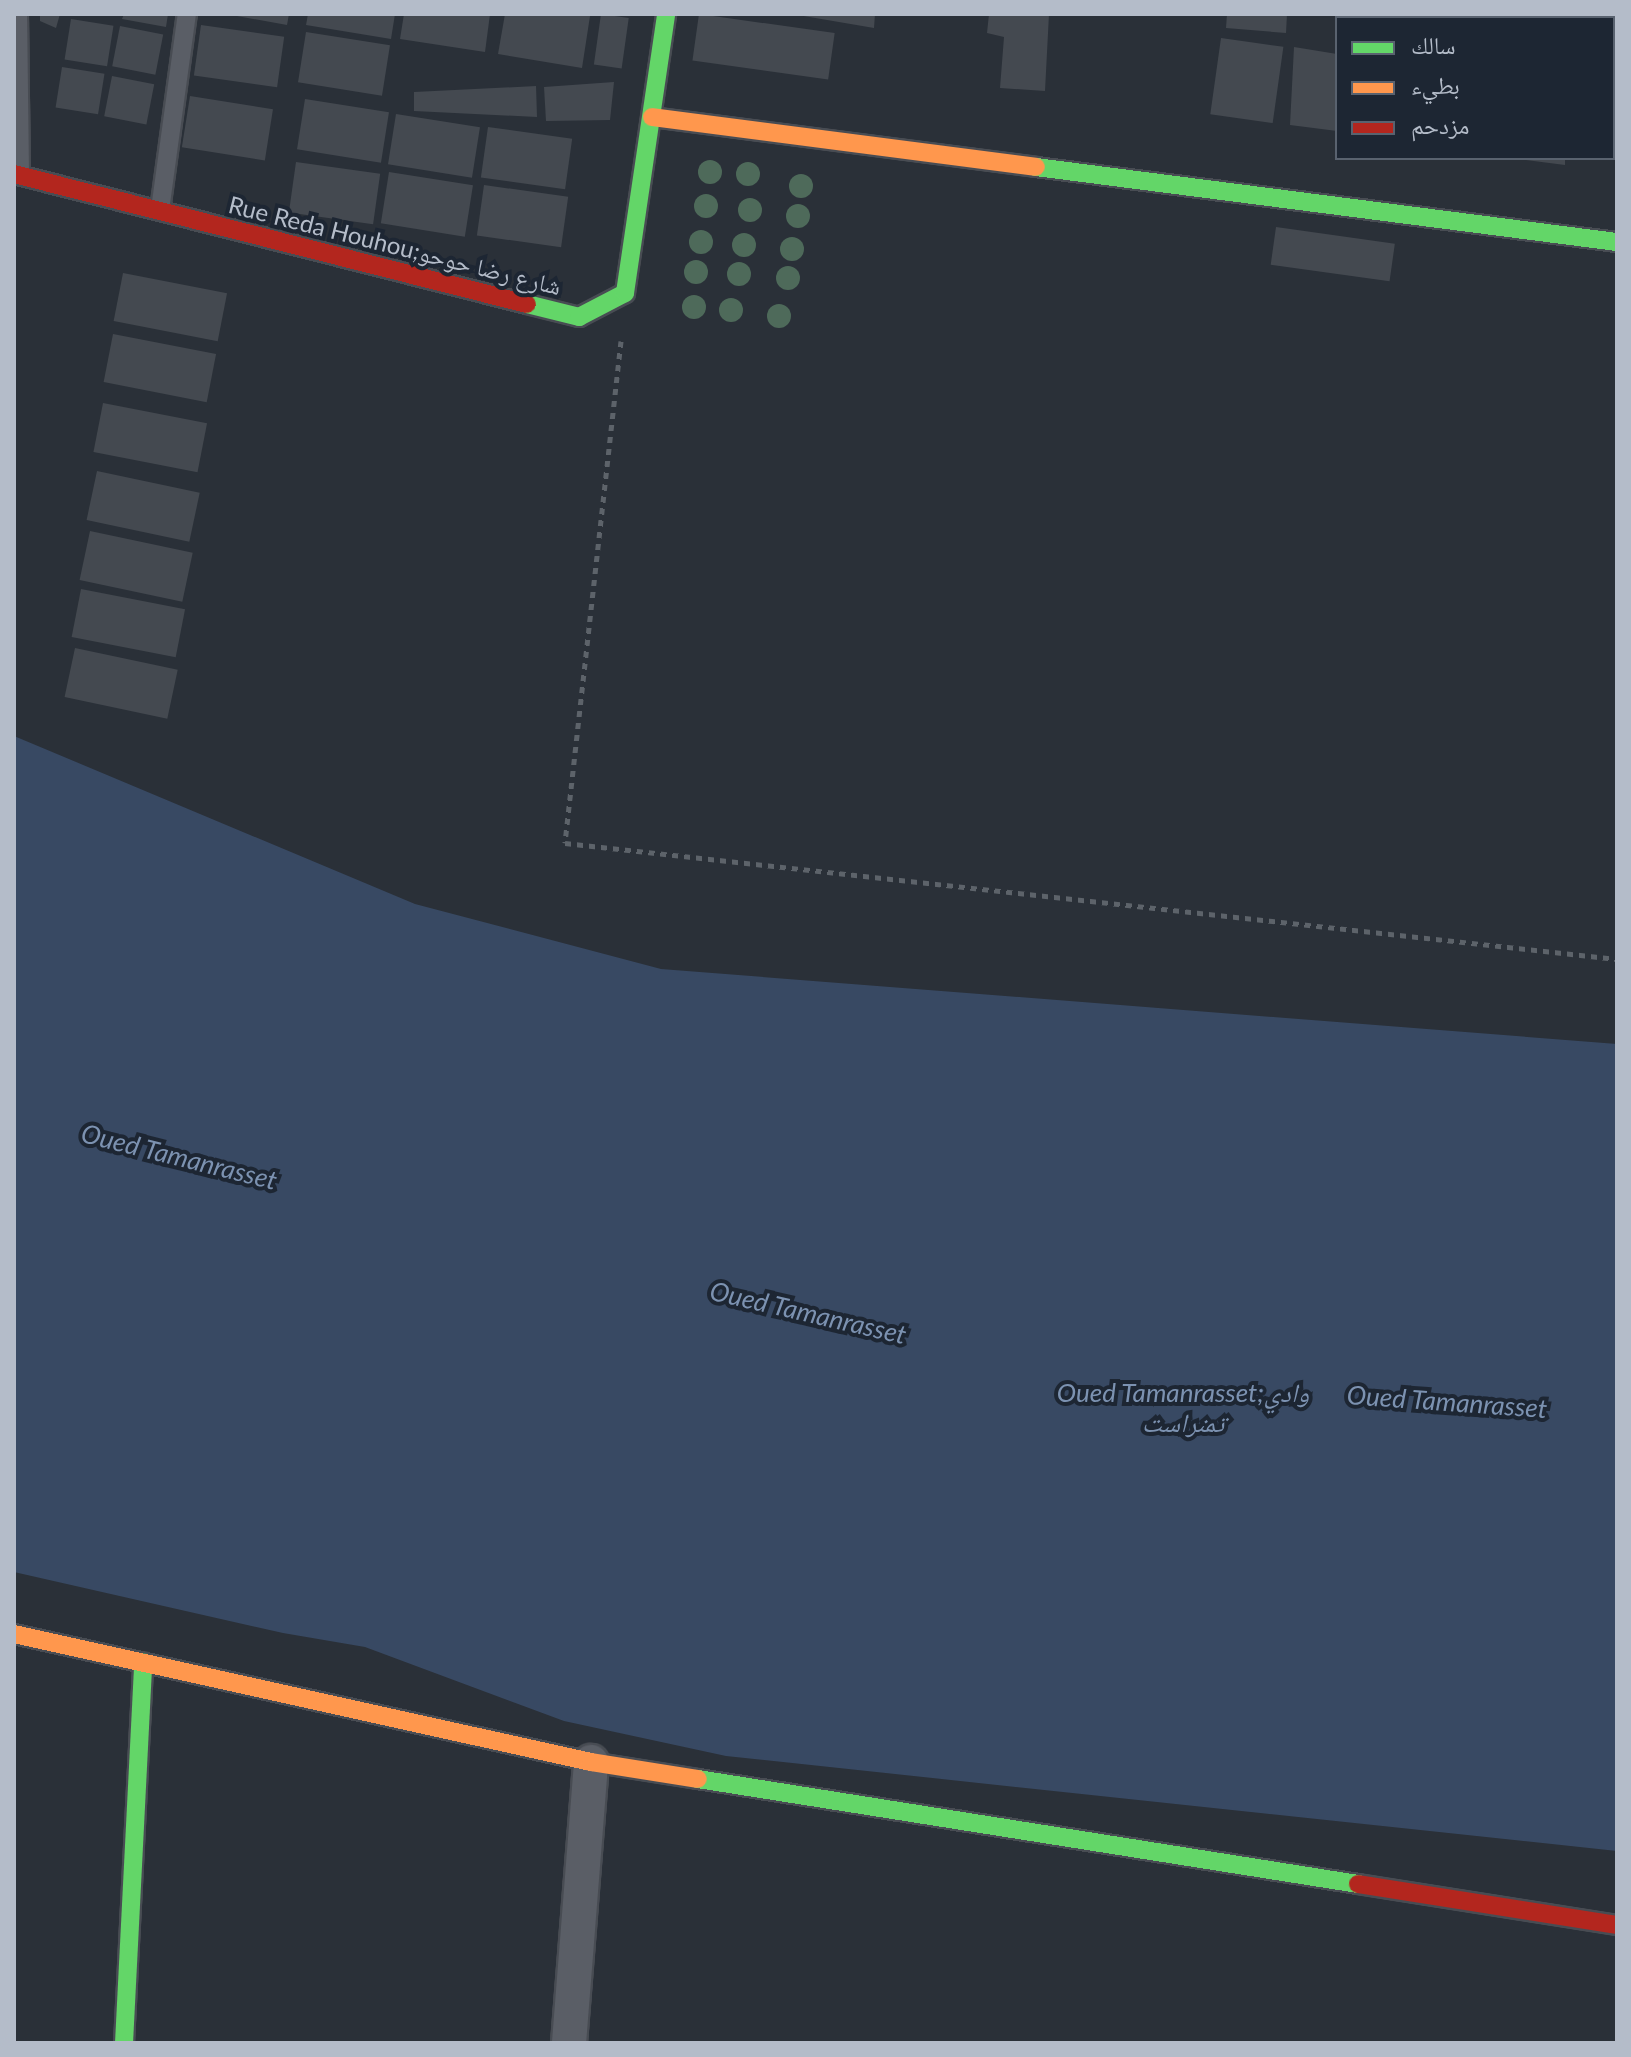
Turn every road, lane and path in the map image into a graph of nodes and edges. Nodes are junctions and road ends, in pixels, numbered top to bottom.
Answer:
1 (18, 14) edge
2 (187, 14) edge
3 (666, 14) edge
4 (652, 117) junction
5 (17, 174) edge
6 (160, 210) junction
7 (1617, 242) edge
8 (625, 293) junction
9 (1617, 959) edge
10 (14, 1634) edge
11 (143, 1662) junction
12 (591, 1762) junction
13 (1617, 1925) edge
14 (124, 2043) edge
15 (569, 2043) edge

1 - 5 lane
2 - 6 lane
3 - 4 street
4 - 7 street
4 - 8 street
5 - 6 street, Rue Reda Houhou;شارع رضا حوحو
6 - 8 street, Rue Reda Houhou;شارع رضا حوحو
8 - 9 path
10 - 11 street
11 - 12 street
11 - 14 street
12 - 13 street
12 - 15 street

